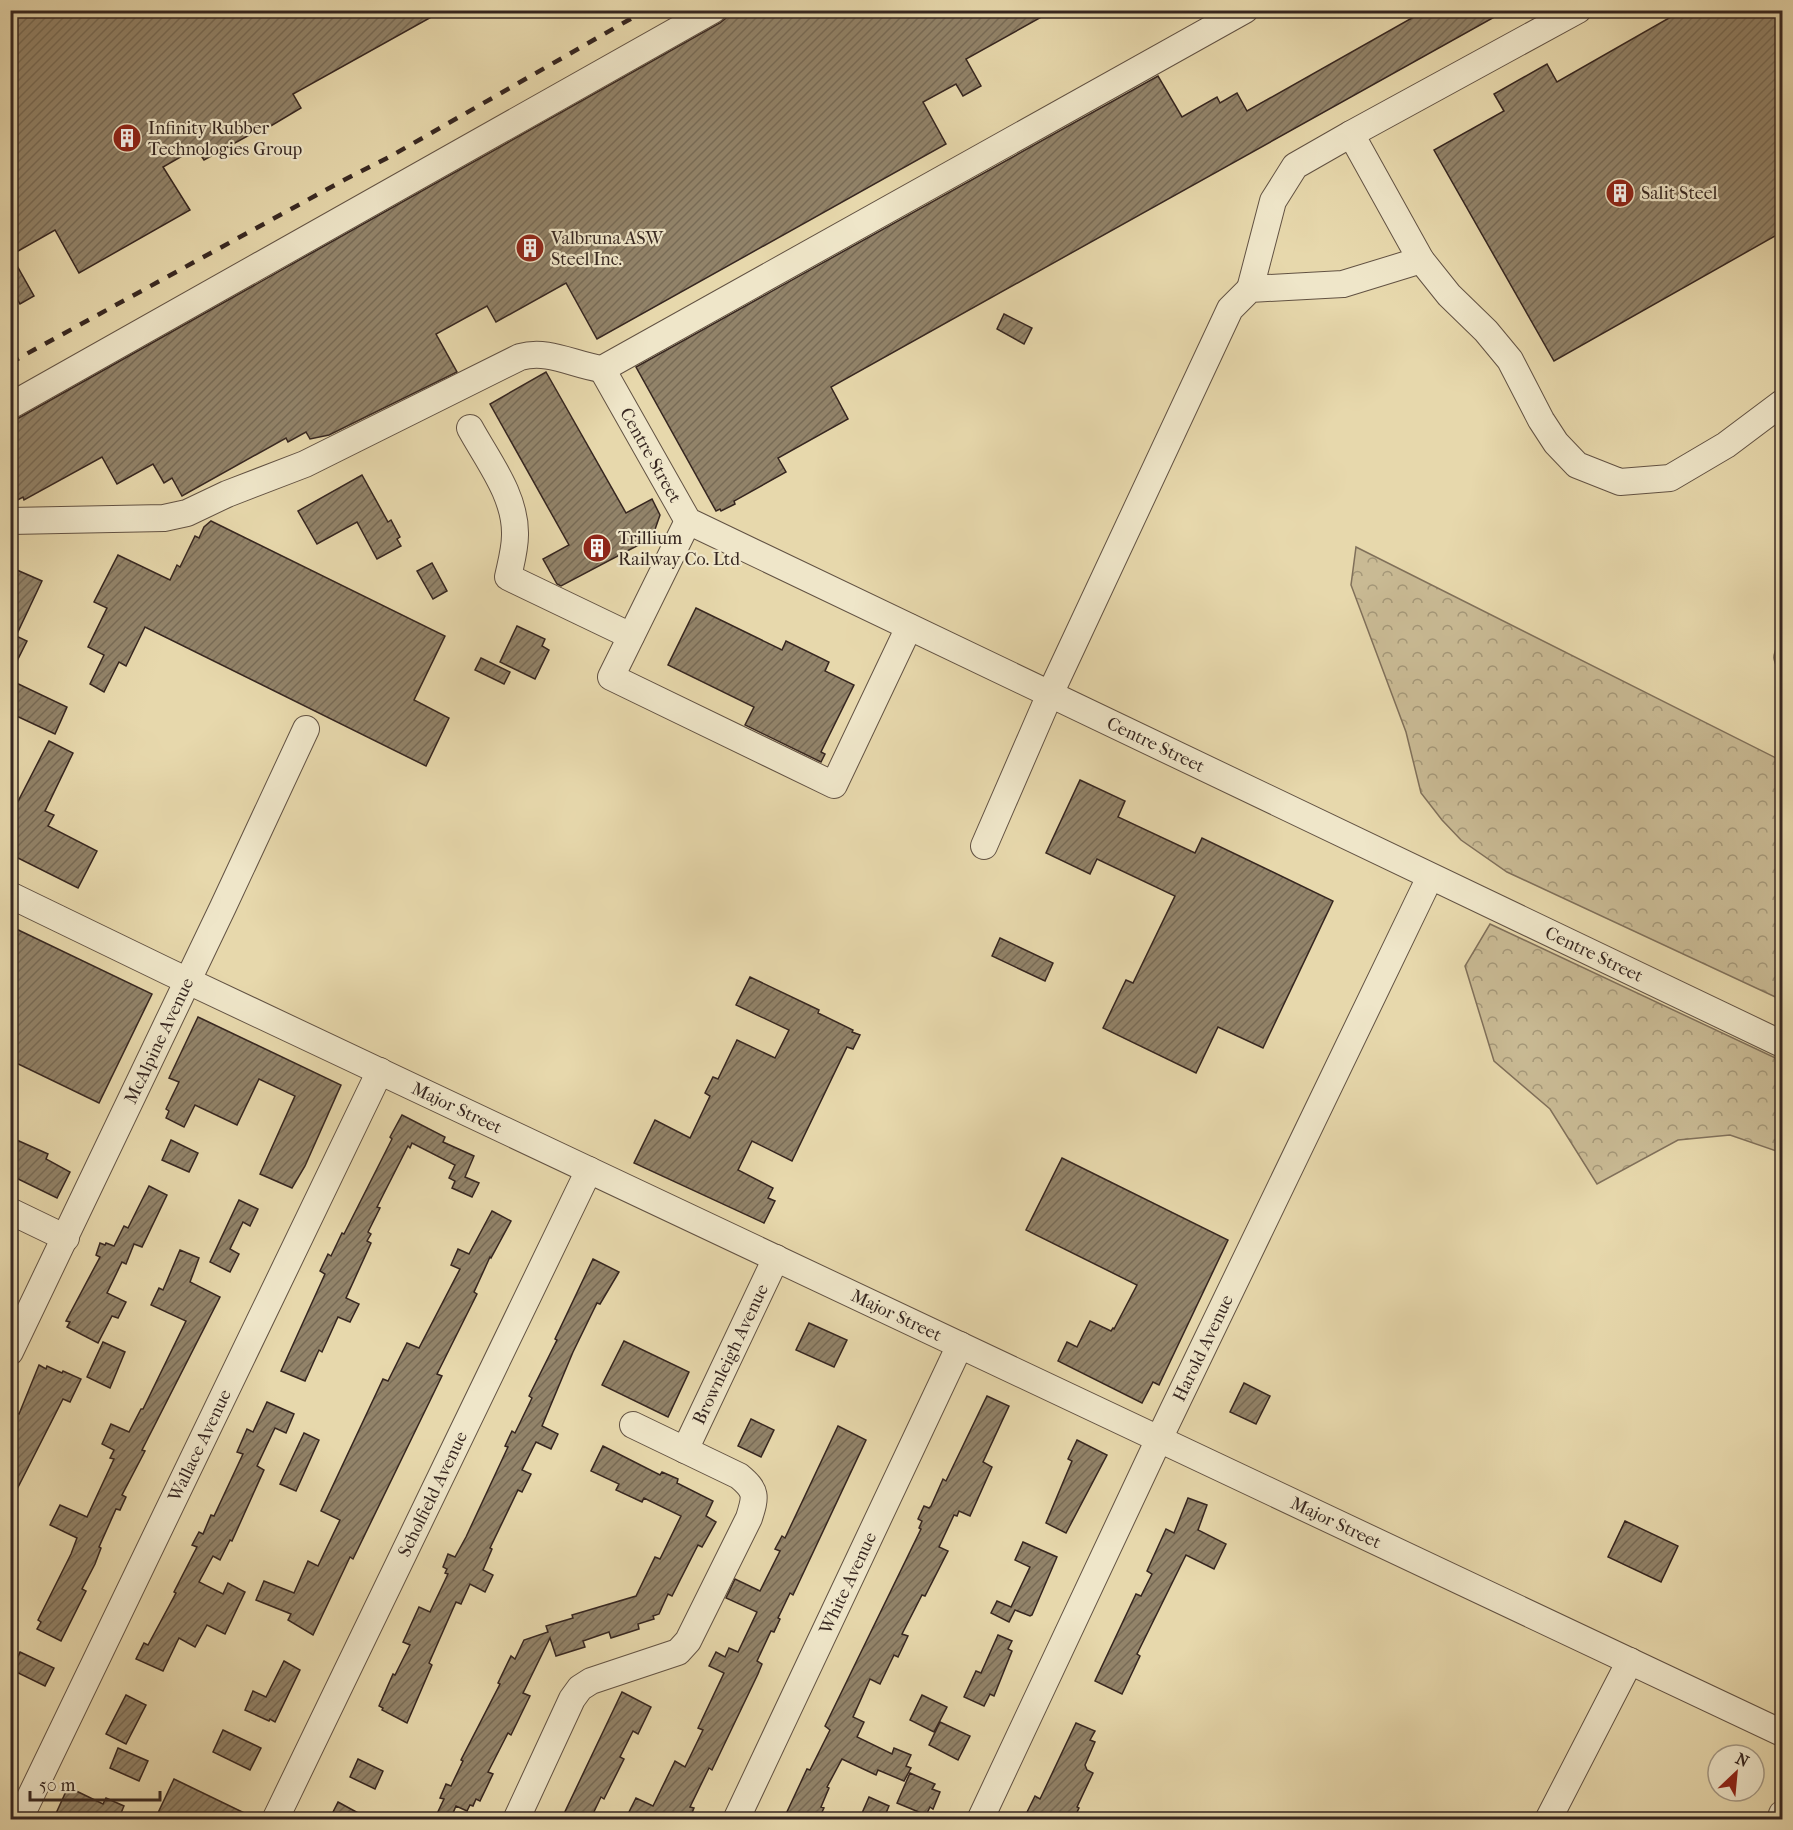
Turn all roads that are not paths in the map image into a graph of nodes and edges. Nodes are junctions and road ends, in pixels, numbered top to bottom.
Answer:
1 (713, 10) edge
2 (1245, 10) edge
3 (1568, 13) edge
4 (1351, 135) junction
5 (1421, 260) junction
6 (1250, 289) junction
7 (602, 369) junction
8 (1782, 404) edge
9 (10, 406) edge
10 (470, 428) dead end
11 (683, 514) junction
12 (10, 521) edge
13 (909, 627) junction
14 (631, 636) junction
15 (1050, 694) junction
16 (306, 729) dead end
17 (984, 846) dead end
18 (1430, 877) junction
19 (10, 895) edge
20 (187, 980) junction
21 (1782, 1044) edge
22 (380, 1071) junction
23 (589, 1170) junction
24 (10, 1211) edge
25 (66, 1238) junction
26 (776, 1258) junction
27 (960, 1345) junction
28 (10, 1352) edge
29 (633, 1425) dead end
30 (1159, 1439) junction
31 (685, 1450) junction
32 (1630, 1661) junction
33 (1782, 1733) edge
34 (1782, 1814) edge
35 (19, 1820) edge
36 (275, 1820) edge
37 (516, 1820) edge
38 (736, 1820) edge
39 (980, 1820) edge
40 (1548, 1820) edge
41 (1780, 1820) edge

1 - 9 street
2 - 7 street
3 - 4 street
4 - 5 street
4 - 6 street
5 - 6 street
5 - 8 street
6 - 15 street
7 - 11 street, Centre Street
7 - 12 street
10 - 14 street
11 - 13 street, Centre Street
11 - 14 street
13 - 14 street
13 - 15 street, Centre Street
15 - 17 street
15 - 18 street, Centre Street
16 - 20 street, McAlpine Avenue
18 - 21 street, Centre Street
18 - 30 street, Harold Avenue
19 - 20 street, Major Street
20 - 22 street, Major Street
20 - 25 street, McAlpine Avenue
22 - 23 street, Major Street
22 - 35 street, Wallace Avenue
23 - 26 street, Major Street
23 - 36 street, Scholfield Avenue
24 - 25 street
25 - 28 street, McAlpine Avenue
26 - 27 street, Major Street
26 - 31 street, Brownleigh Avenue
27 - 30 street, Major Street
27 - 38 street, White Avenue
29 - 31 street
30 - 32 street, Major Street
30 - 39 street, Harold Avenue
31 - 37 street
32 - 33 street, Major Street
32 - 40 street
34 - 41 street

